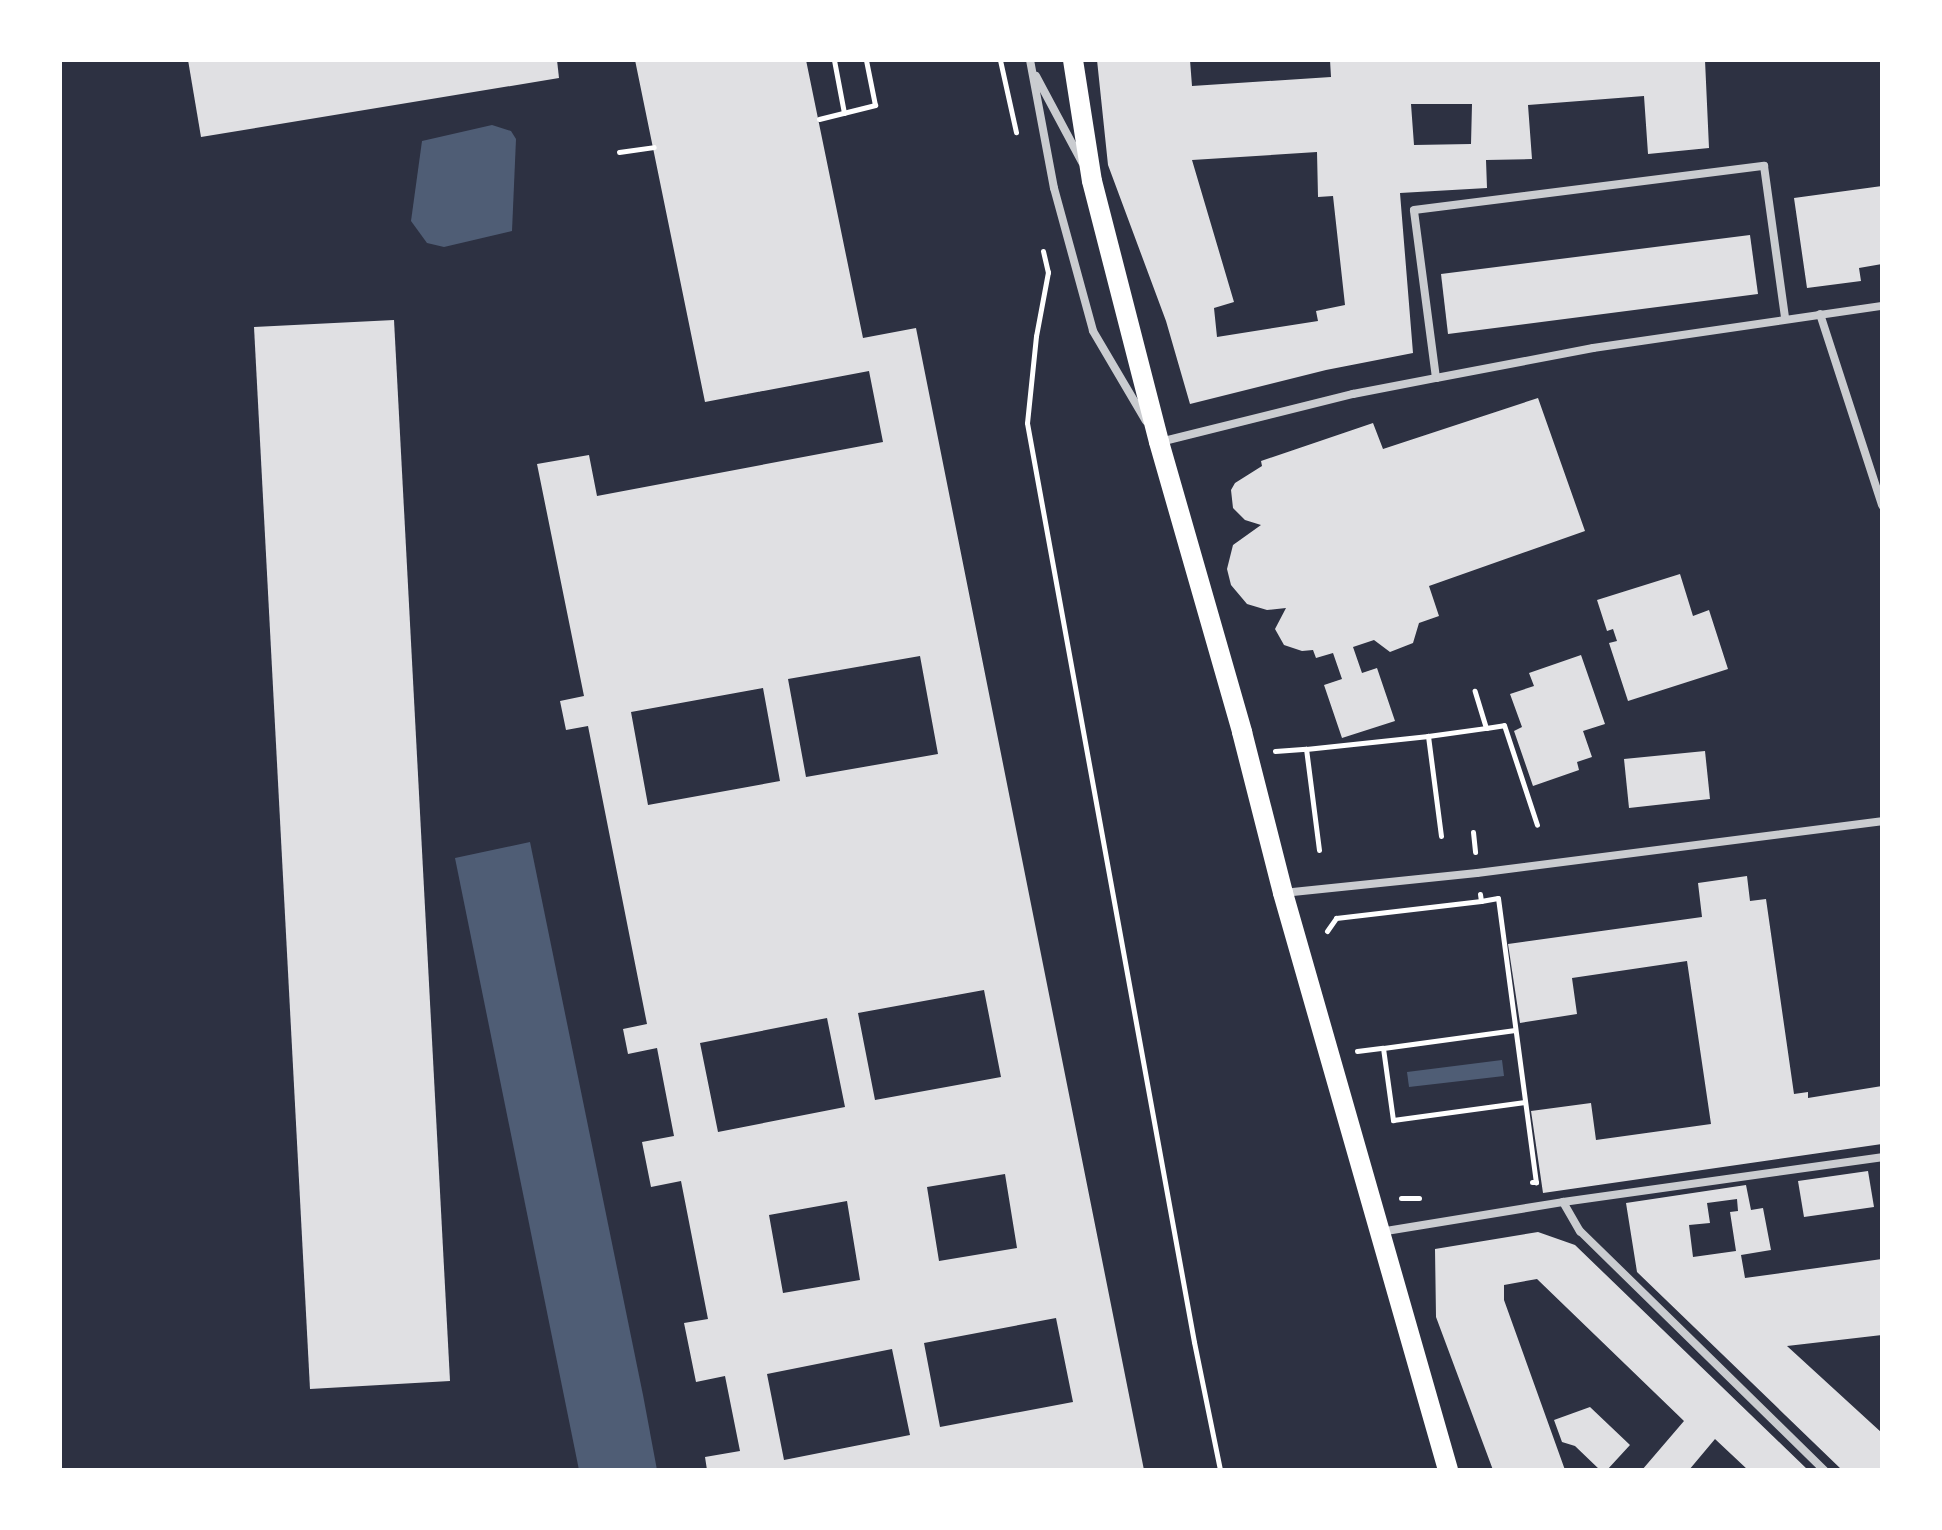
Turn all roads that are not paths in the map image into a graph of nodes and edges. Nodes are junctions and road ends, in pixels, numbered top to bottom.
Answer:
1 (1073, 60) edge
2 (1031, 65) edge
3 (1092, 181) junction
4 (1882, 306) edge
5 (1820, 314) junction
6 (1785, 318) junction
7 (1436, 378) junction
8 (1159, 442) junction
9 (1882, 505) edge
10 (1882, 821) edge
11 (1283, 893) junction
12 (1882, 1157) edge
13 (1563, 1202) junction
14 (1380, 1232) junction
15 (1448, 1470) edge
16 (1824, 1470) edge

1 - 3 main road
2 - 3 street
2 - 8 street
3 - 8 main road
4 - 5 street
5 - 6 street
5 - 9 street
6 - 7 street
6 - 7 street
7 - 8 street
8 - 11 main road
10 - 11 street
11 - 14 main road
12 - 13 street
13 - 14 street
13 - 16 street
14 - 15 main road

